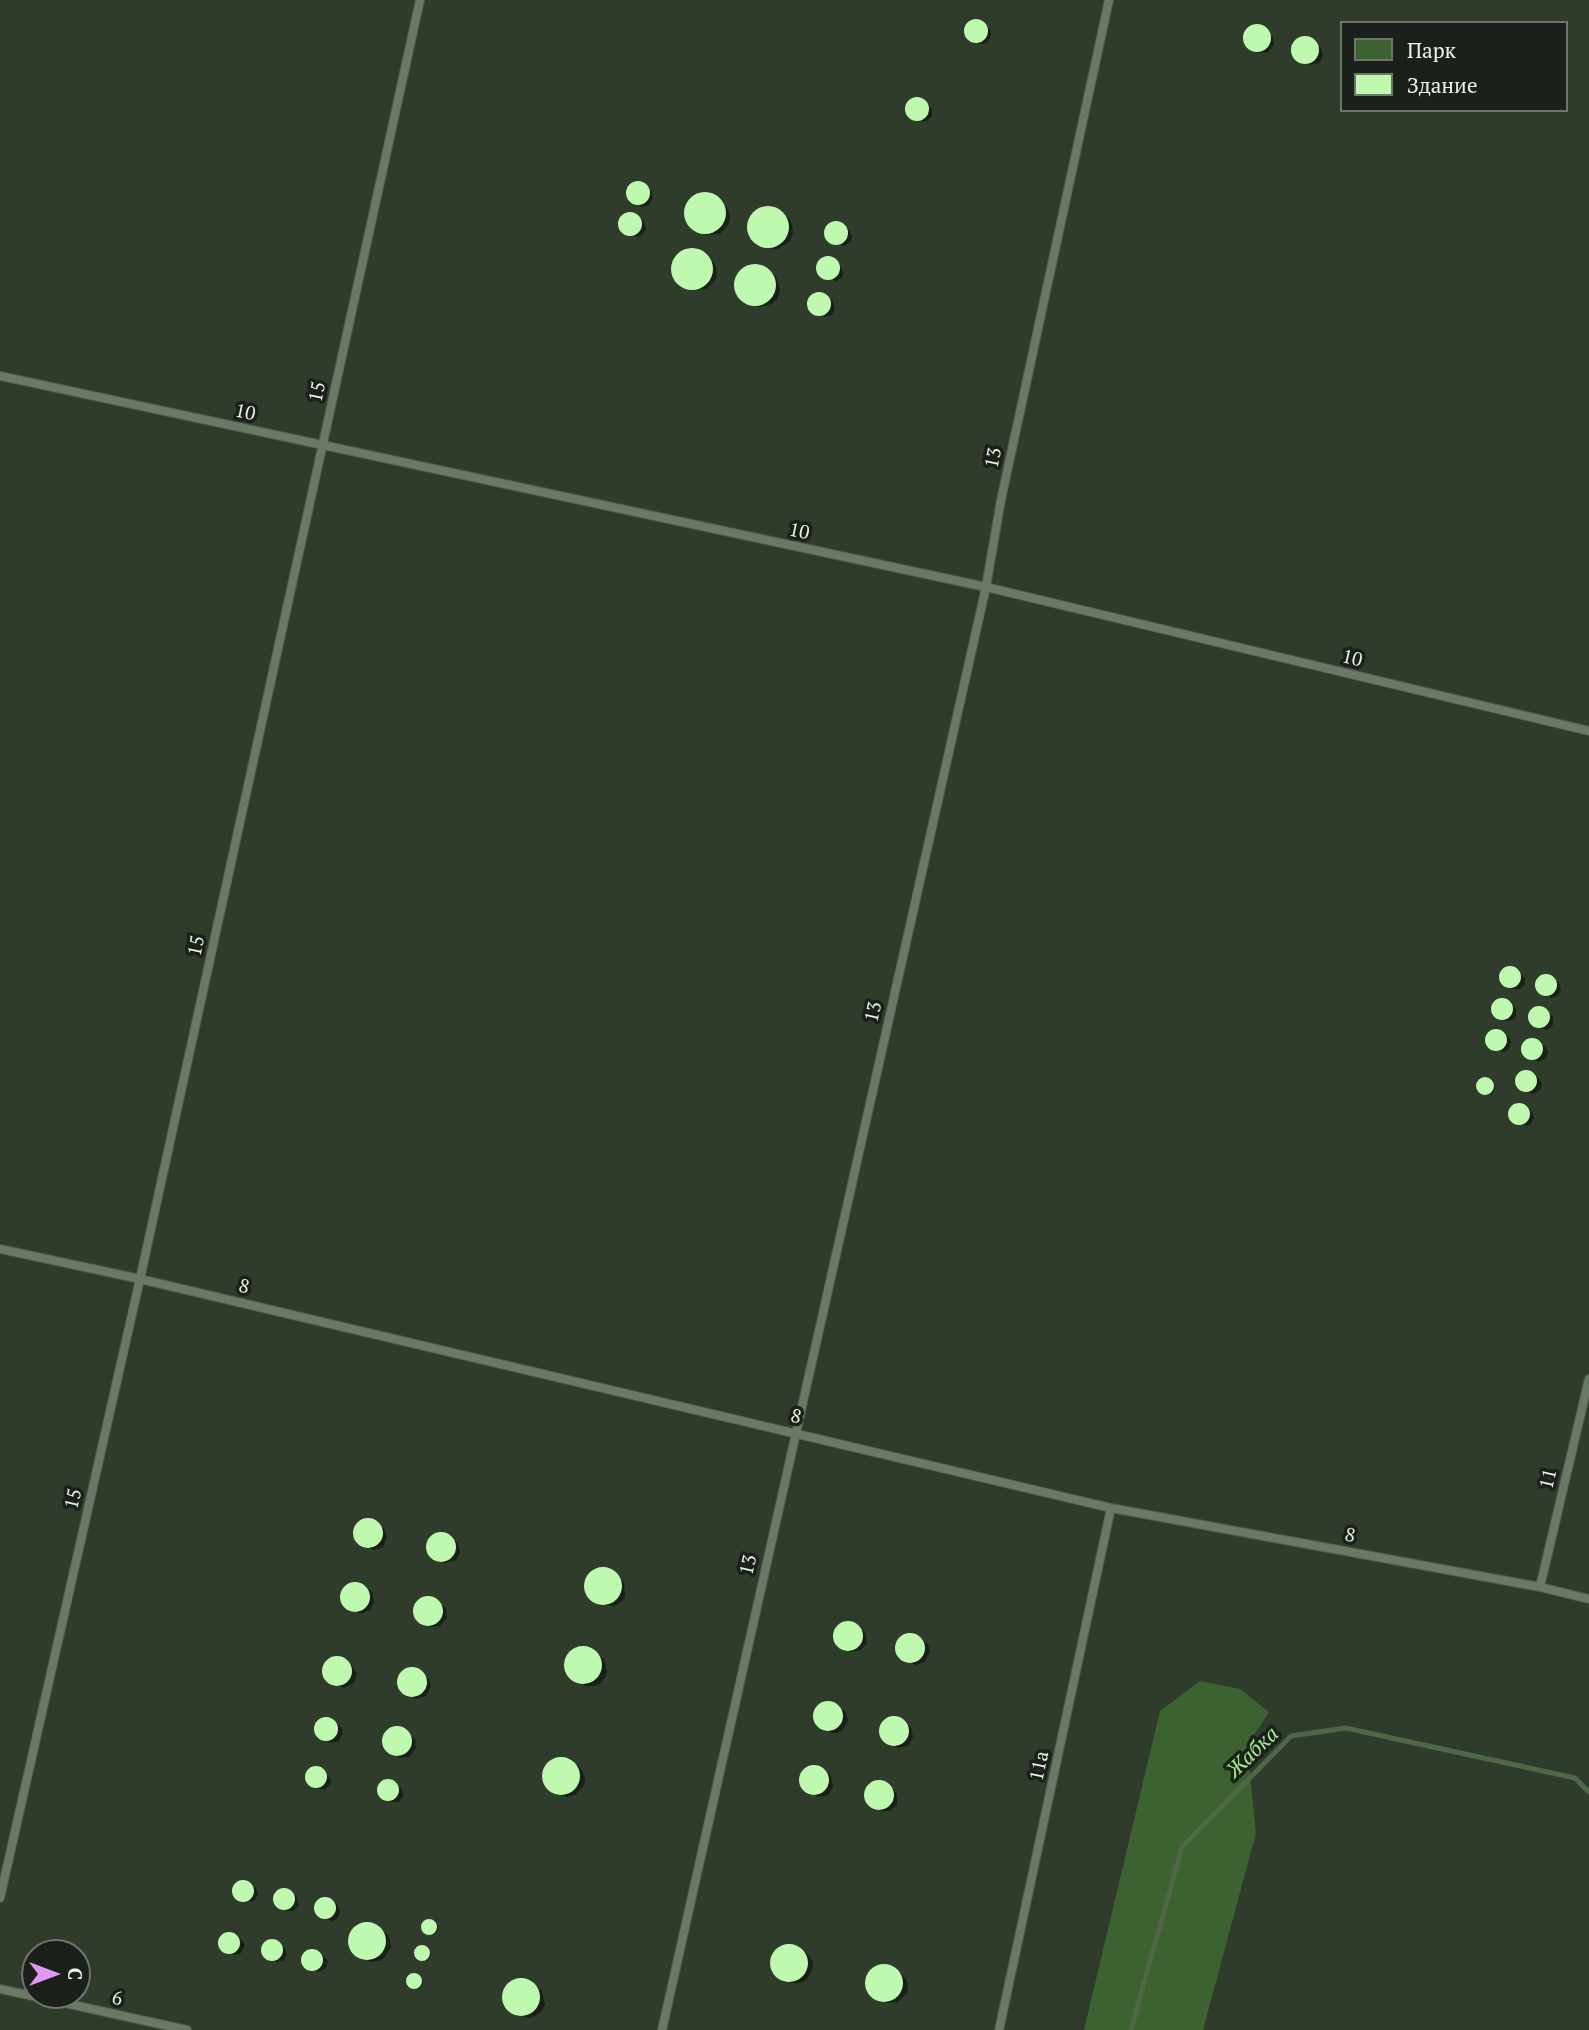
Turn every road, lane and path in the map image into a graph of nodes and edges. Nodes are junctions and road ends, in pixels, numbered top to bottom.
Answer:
1 (420, 0) edge
2 (1110, 0) edge
3 (0, 376) edge
4 (322, 446) junction
5 (986, 587) junction
6 (1589, 731) edge
7 (0, 1249) edge
8 (140, 1279) junction
9 (1589, 1378) edge
10 (795, 1433) junction
11 (1111, 1508) junction
12 (1540, 1587) junction
13 (1589, 1599) edge
14 (0, 1898) edge
15 (0, 1989) edge
16 (187, 2030) edge
17 (662, 2030) edge
18 (999, 2030) edge

1 - 4 lane, 15 / 15
2 - 5 lane, 13 / 13
3 - 4 lane, 10 / 10
4 - 5 lane, 10 / 10
4 - 8 lane, 15 / 15
5 - 6 lane, 10 / 10
5 - 10 lane, 13 / 13
7 - 8 lane, 8 / 8
8 - 10 lane, 8 / 8
8 - 14 lane, 15 / 15
9 - 12 lane, 11 / 11
10 - 11 lane, 8 / 8
10 - 17 lane, 13 / 13
11 - 12 lane, 8 / 8
11 - 18 lane, 11a / 11a
12 - 13 lane, 8 / 8
15 - 16 lane, 6 / 6

